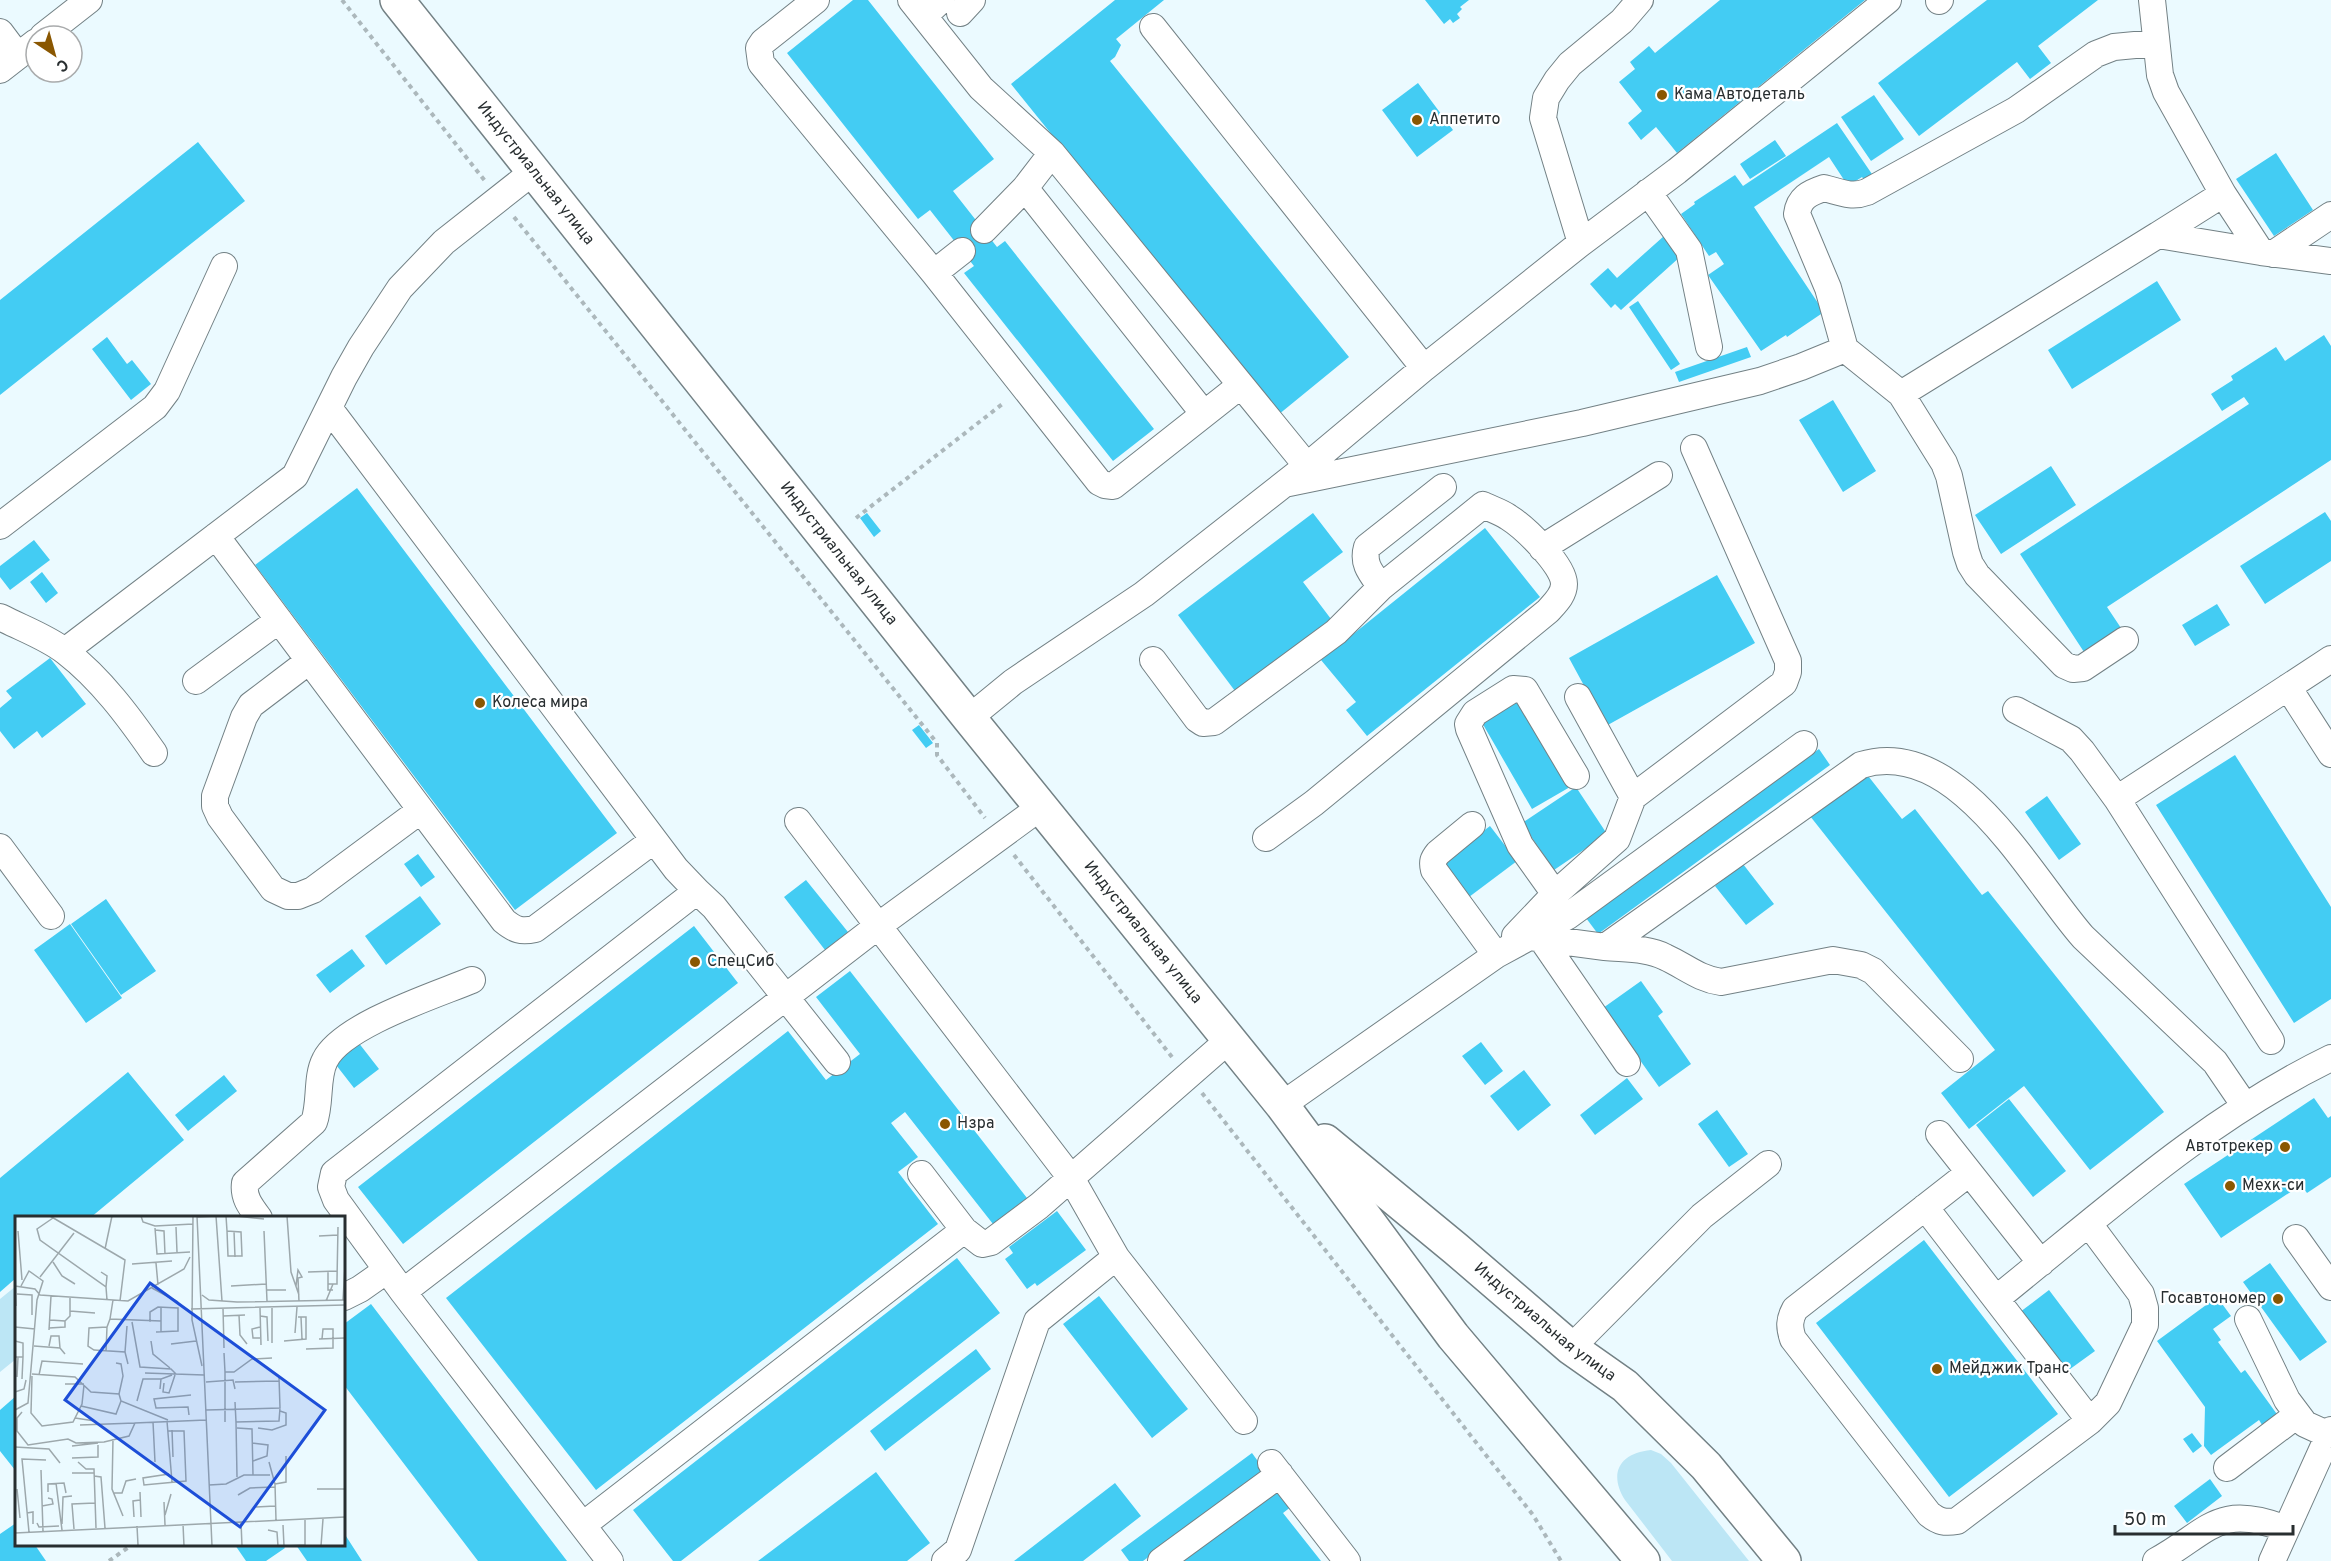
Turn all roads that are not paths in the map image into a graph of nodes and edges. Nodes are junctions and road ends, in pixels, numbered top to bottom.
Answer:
1 (89, 0) edge
2 (398, 0) edge
3 (816, 0) edge
4 (1640, 0) edge
5 (1888, 0) edge
6 (2152, 0) edge
7 (942, 6) edge
8 (58, 24) edge
9 (1153, 27) dead end
10 (0, 32) edge
11 (2156, 43) junction
12 (18, 56) edge
13 (1052, 153) junction
14 (534, 171) junction
15 (1025, 188) junction
16 (1648, 192) junction
17 (2223, 194) junction
18 (2331, 215) edge
19 (984, 230) dead end
20 (2158, 235) junction
21 (1581, 243) junction
22 (962, 251) dead end
23 (2267, 253) junction
24 (2331, 261) edge
25 (224, 267) dead end
26 (934, 273) junction
27 (1709, 347) dead end
28 (1845, 349) junction
29 (1424, 368) junction
30 (1241, 385) junction
31 (1901, 394) junction
32 (329, 408) junction
33 (1204, 414) junction
34 (1694, 448) dead end
35 (1436, 453) junction
36 (1307, 466) junction
37 (1659, 475) dead end
38 (1284, 484) junction
39 (1443, 487) junction
40 (1483, 505) junction
41 (0, 526) edge
42 (216, 536) junction
43 (1542, 548) junction
44 (1381, 587) junction
45 (0, 617) edge
46 (279, 620) junction
47 (2125, 640) dead end
48 (65, 651) junction
49 (2331, 659) edge
50 (1153, 660) dead end
51 (309, 661) junction
52 (196, 681) dead end
53 (2288, 687) junction
54 (1578, 697) dead end
55 (2016, 710) dead end
56 (969, 718) junction
57 (1804, 744) dead end
58 (154, 753) dead end
59 (2331, 754) edge
60 (1576, 777) dead end
61 (1633, 797) junction
62 (2117, 799) junction
63 (1042, 806) junction
64 (421, 810) junction
65 (798, 821) dead end
66 (1472, 825) dead end
67 (1266, 838) dead end
68 (654, 840) junction
69 (0, 847) edge
70 (697, 891) junction
71 (1555, 894) junction
72 (51, 916) dead end
73 (878, 926) junction
74 (1535, 938) junction
75 (1605, 947) junction
76 (1496, 955) junction
77 (472, 980) dead end
78 (786, 997) junction
79 (1230, 1039) junction
80 (2271, 1041) dead end
81 (2331, 1058) edge
82 (1960, 1059) dead end
83 (837, 1062) dead end
84 (1627, 1063) dead end
85 (1282, 1105) junction
86 (2245, 1106) junction
87 (1939, 1134) dead end
88 (1768, 1164) dead end
89 (1969, 1173) junction
90 (921, 1174) dead end
91 (1071, 1178) junction
92 (1925, 1207) junction
93 (258, 1216) edge
94 (2089, 1224) junction
95 (964, 1230) junction
96 (2296, 1238) dead end
97 (1116, 1257) junction
98 (2041, 1263) junction
99 (387, 1270) junction
100 (2331, 1287) edge
101 (403, 1292) junction
102 (345, 1296) edge
103 (1996, 1299) junction
104 (2248, 1319) dead end
105 (1571, 1348) junction
106 (2297, 1415) junction
107 (1244, 1421) dead end
108 (2090, 1421) junction
109 (2330, 1432) edge
110 (2228, 1468) dead end
111 (583, 1525) junction
112 (2286, 1529) junction
113 (610, 1561) edge
114 (945, 1561) edge
115 (1161, 1561) edge
116 (1347, 1561) edge
117 (1643, 1561) edge
118 (1784, 1561) edge
119 (2156, 1561) edge
120 (2272, 1561) edge

1 - 8 street
2 - 14 main road, Индустриальная улица
3 - 26 street
4 - 21 street
5 - 16 street
6 - 11 street
7 - 13 street
9 - 29 street
10 - 12 street
11 - 17 street
11 - 28 street
13 - 15 street
13 - 30 street
14 - 32 street
14 - 56 main road, Индустриальная улица
15 - 19 street
15 - 33 street
16 - 21 street
16 - 27 street
17 - 20 street
17 - 23 street
18 - 23 street
20 - 23 street
20 - 31 street
21 - 29 street
22 - 26 street
23 - 24 street
25 - 41 street
26 - 33 street
28 - 31 street
28 - 35 street
29 - 36 street
30 - 33 street
30 - 36 street
31 - 47 street
32 - 42 street
32 - 68 street
34 - 61 street
35 - 38 street
35 - 39 street
36 - 38 street
37 - 43 street
38 - 56 street
39 - 40 street
39 - 44 street
40 - 43 street
40 - 44 street
42 - 46 street
42 - 48 street
43 - 67 street
44 - 50 street
45 - 48 street
46 - 51 street
46 - 52 street
48 - 58 street
49 - 53 street
51 - 64 street
51 - 64 street
53 - 59 street
53 - 62 street
54 - 61 street
55 - 62 street
56 - 63 main road, Индустриальная улица
57 - 74 street
60 - 71 street
61 - 71 street
62 - 80 street
63 - 73 street
63 - 79 main road, Индустриальная улица
64 - 68 street
65 - 73 street
66 - 76 street
68 - 70 street
69 - 72 street
70 - 78 street
70 - 99 street
71 - 76 street
73 - 78 street
73 - 91 street
74 - 75 street
74 - 76 street
74 - 84 street
75 - 82 street
75 - 86 street
76 - 85 street
77 - 93 street
78 - 83 street
78 - 101 street
79 - 85 main road, Индустриальная улица
79 - 91 street
81 - 86 street
85 - 105 main road, Индустриальная улица
85 - 117 main road, Индустриальная улица
86 - 94 street
87 - 89 street
88 - 105 street
89 - 92 street
89 - 98 street
90 - 95 street
91 - 95 street
91 - 97 street
92 - 103 street
92 - 108 street
94 - 98 street
94 - 108 street
95 - 111 street
96 - 100 street
97 - 107 street
97 - 114 street
98 - 103 street
99 - 101 street
99 - 102 street
101 - 111 street
103 - 108 street
104 - 106 street
105 - 118 main road, Индустриальная улица
106 - 109 street
106 - 110 street
109 - 112 street
111 - 113 street
112 - 119 street
112 - 120 street
115 - 116 street

